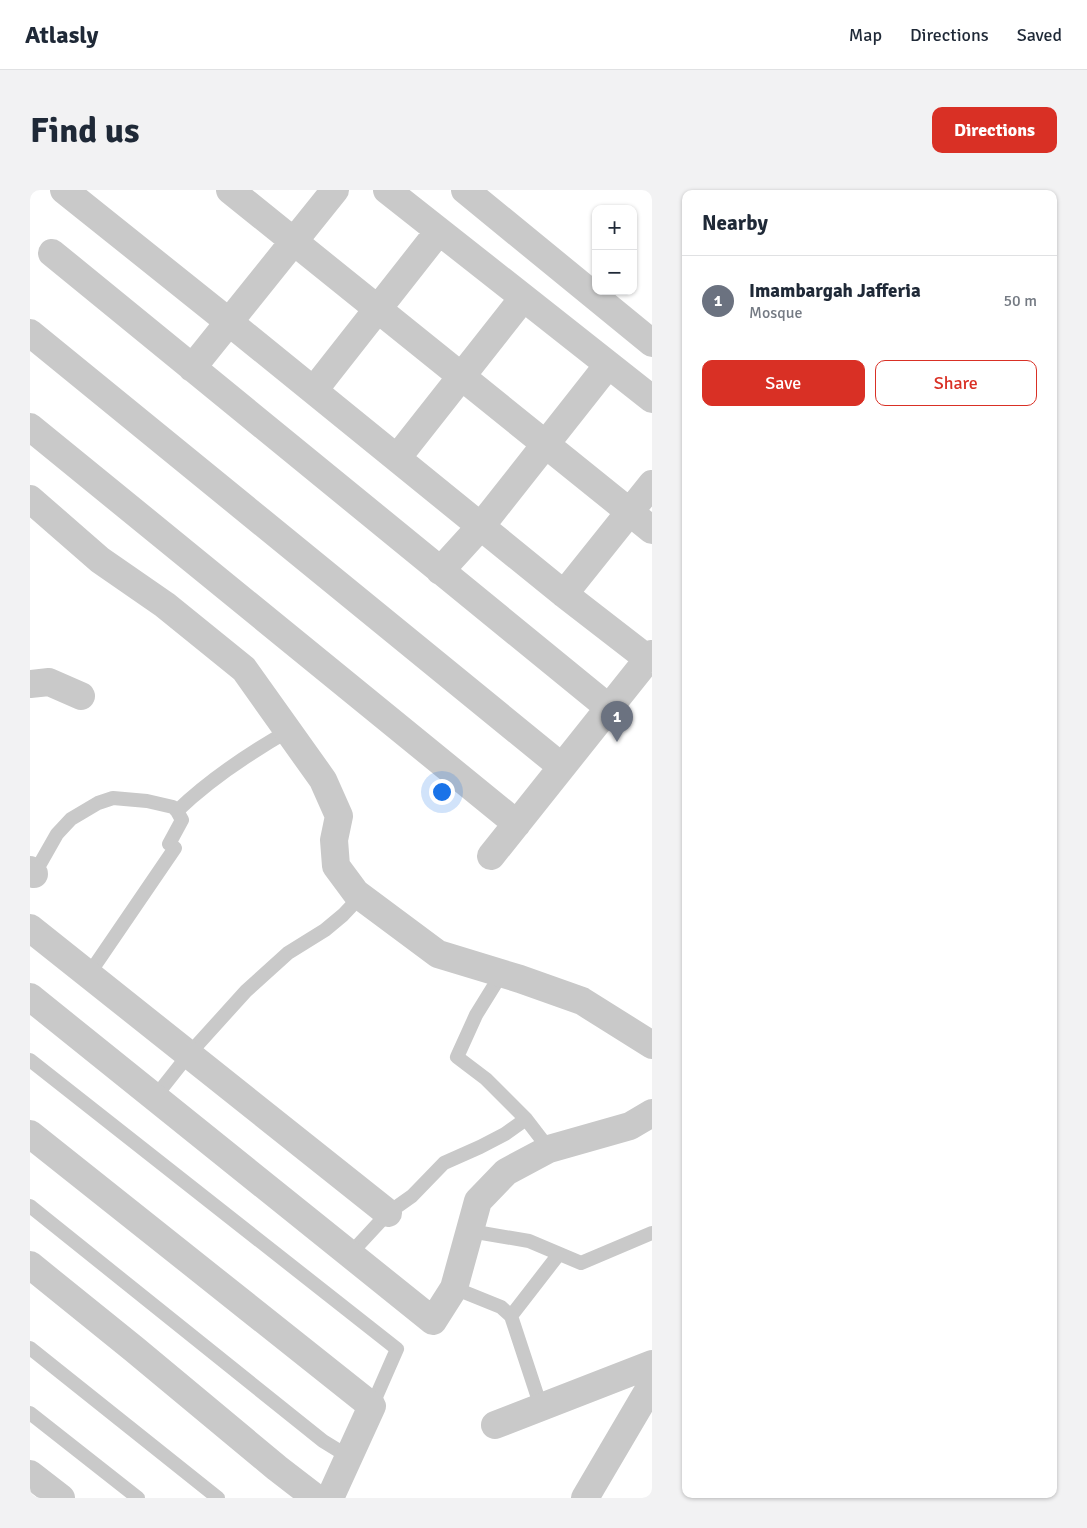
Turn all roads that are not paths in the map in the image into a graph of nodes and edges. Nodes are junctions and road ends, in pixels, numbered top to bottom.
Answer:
1 (64, 190) edge
2 (230, 190) edge
3 (335, 190) edge
4 (387, 190) edge
5 (465, 190) edge
6 (439, 232) junction
7 (294, 241) junction
8 (52, 253) dead end
9 (523, 298) junction
10 (378, 309) junction
11 (229, 322) junction
12 (30, 333) edge
13 (652, 343) edge
14 (608, 365) junction
15 (192, 368) junction
16 (461, 375) junction
17 (314, 390) junction
18 (652, 399) edge
19 (30, 427) edge
20 (546, 444) junction
21 (397, 458) junction
22 (652, 484) edge
23 (30, 499) edge
24 (630, 512) junction
25 (481, 526) junction
26 (652, 530) edge
27 (440, 571) junction
28 (564, 594) junction
29 (650, 656) edge
30 (30, 684) edge
31 (81, 696) dead end
32 (609, 708) junction
33 (288, 731) junction
34 (562, 767) junction
35 (178, 811) junction
36 (517, 824) junction
37 (491, 856) dead end
38 (31, 875) edge
39 (360, 897) junction
40 (30, 928) edge
41 (502, 973) junction
42 (89, 974) junction
43 (30, 997) edge
44 (652, 1045) edge
45 (189, 1054) junction
46 (30, 1060) edge
47 (155, 1097) junction
48 (652, 1113) edge
49 (526, 1119) junction
50 (30, 1134) edge
51 (549, 1149) junction
52 (30, 1206) edge
53 (388, 1213) junction
54 (470, 1231) junction
55 (652, 1233) edge
56 (350, 1254) junction
57 (559, 1254) junction
58 (30, 1265) edge
59 (454, 1288) junction
60 (511, 1316) junction
61 (30, 1348) edge
62 (652, 1364) edge
63 (652, 1384) edge
64 (372, 1406) junction
65 (542, 1407) junction
66 (30, 1413) edge
67 (495, 1425) dead end
68 (349, 1457) junction
69 (30, 1474) edge
70 (313, 1496) edge
71 (61, 1498) edge
72 (138, 1498) edge
73 (218, 1498) edge
74 (585, 1498) edge

1 - 11 street
2 - 7 street
3 - 7 street
4 - 6 street
5 - 13 street
6 - 9 street
6 - 10 street
7 - 10 street
7 - 11 street
8 - 15 street
9 - 14 street
9 - 16 street
10 - 16 street
10 - 17 street
11 - 15 street
11 - 17 street
12 - 34 street
14 - 18 street
14 - 20 street
15 - 27 street
16 - 20 street
16 - 21 street
17 - 21 street
19 - 36 street
20 - 24 street
20 - 25 street
21 - 25 street
22 - 24 street
23 - 33 street
24 - 26 street
24 - 28 street
25 - 27 street
25 - 28 street
27 - 32 street
28 - 29 street
29 - 32 street
30 - 31 street
32 - 34 street
33 - 35 lane
33 - 39 street
34 - 36 street
35 - 38 lane
35 - 42 lane
36 - 37 street
39 - 41 street
39 - 45 lane
40 - 42 street
41 - 44 street
41 - 49 lane
42 - 45 street
43 - 47 street
45 - 47 lane
45 - 53 street
46 - 64 lane
47 - 56 street
48 - 51 street
49 - 51 lane
49 - 53 lane
50 - 64 street
51 - 54 street
52 - 68 lane
53 - 56 lane
54 - 57 lane
54 - 59 street
55 - 57 lane
56 - 59 street
57 - 60 lane
58 - 70 street
59 - 60 lane
60 - 65 lane
61 - 73 lane
62 - 65 street
63 - 74 street
64 - 68 street
65 - 67 street
66 - 72 lane
68 - 70 street
69 - 71 street

